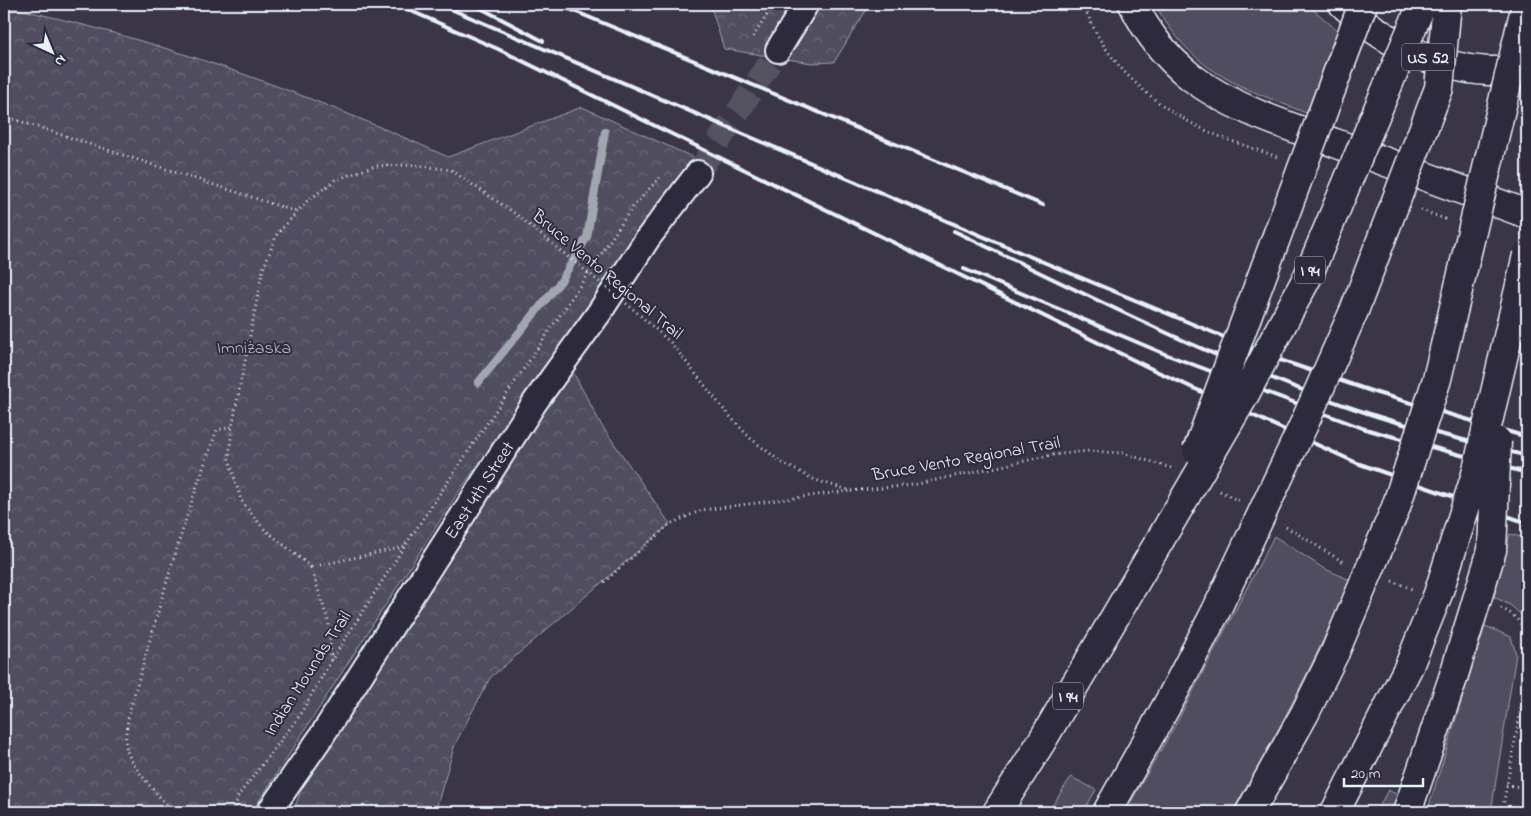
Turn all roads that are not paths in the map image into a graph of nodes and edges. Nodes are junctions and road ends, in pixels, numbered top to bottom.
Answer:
1 (806, 4) edge
2 (1133, 4) edge
3 (1343, 4) edge
4 (1363, 4) edge
5 (1422, 4) edge
6 (1447, 4) edge
7 (1526, 4) edge
8 (778, 50) tunnel mouth
9 (1527, 68) edge
10 (698, 173) tunnel mouth
11 (1527, 214) edge
12 (1527, 255) edge
13 (1500, 380) junction
14 (1170, 523) junction
15 (269, 812) edge
16 (997, 812) edge
17 (1107, 812) edge
18 (1250, 812) edge
19 (1335, 812) edge
20 (1407, 812) edge

1 - 8 street
2 - 11 highway
3 - 9 highway, US 52
4 - 14 highway, bridge
5 - 14 highway, I 94, bridge
6 - 17 highway, bridge
7 - 18 highway, bridge
10 - 15 street, East 4th Street
12 - 13 highway, bridge
13 - 19 highway, bridge
13 - 20 highway, bridge
14 - 16 highway, I 94

